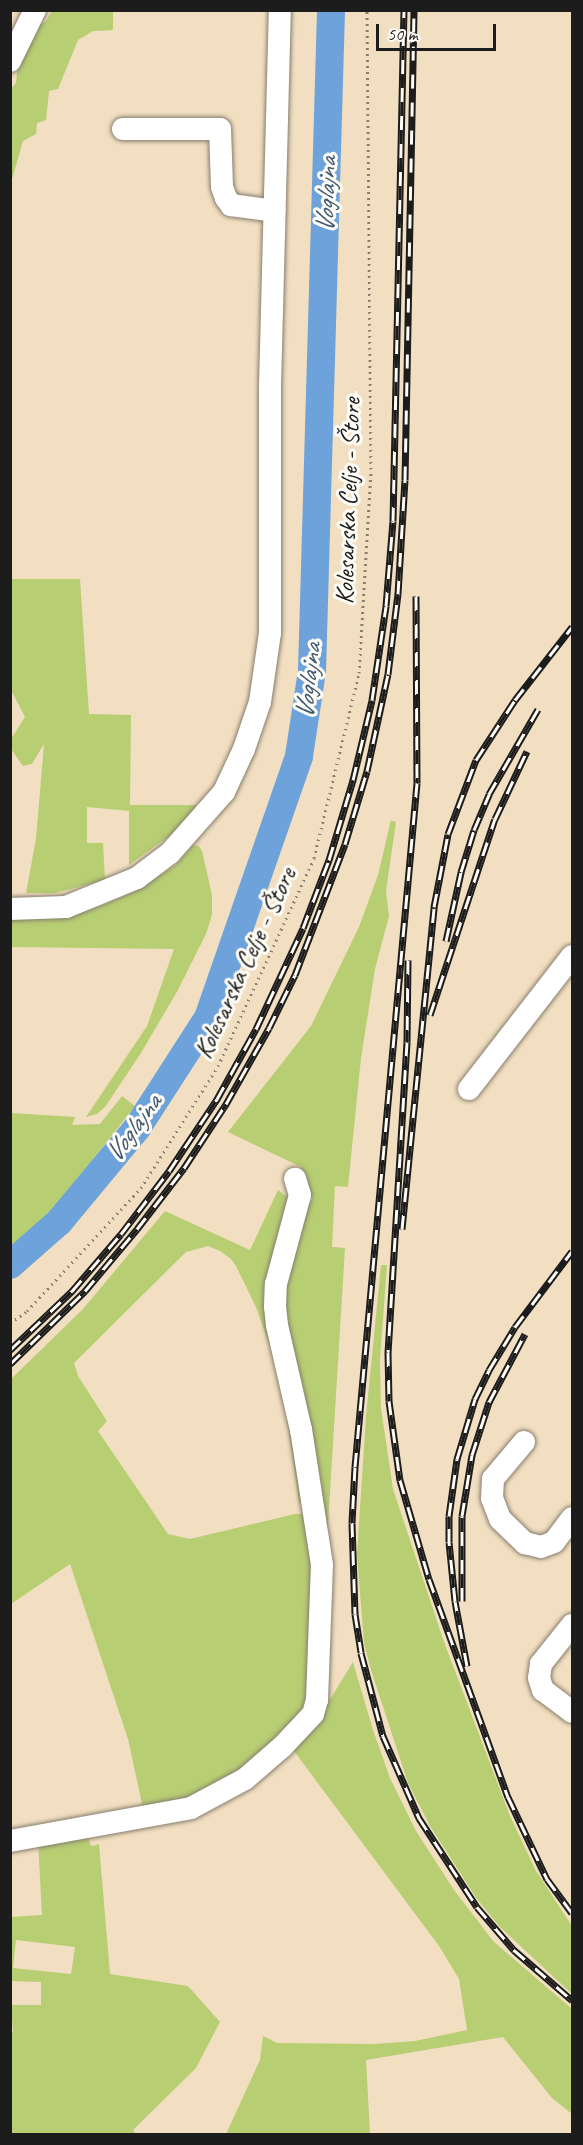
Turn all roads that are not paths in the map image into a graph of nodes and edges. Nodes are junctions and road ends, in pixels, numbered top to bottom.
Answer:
1 (35, 10) edge
2 (280, 10) edge
3 (10, 61) edge
4 (123, 129) dead end
5 (275, 211) junction
6 (10, 909) edge
7 (573, 956) edge
8 (469, 1089) dead end
9 (296, 1179) dead end
10 (524, 1442) dead end
11 (573, 1518) edge
12 (573, 1624) edge
13 (573, 1712) edge
14 (10, 1841) edge

1 - 3 street
2 - 5 street
4 - 5 street
5 - 6 street
7 - 8 street
9 - 14 street
10 - 11 street
12 - 13 street

